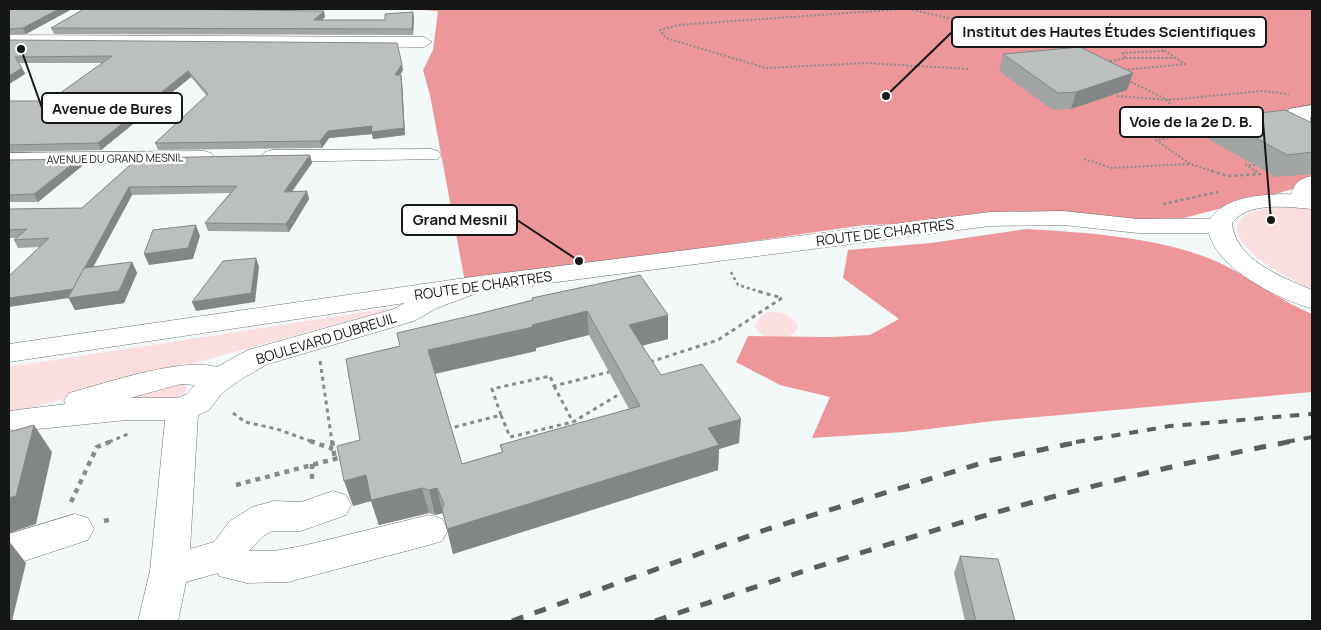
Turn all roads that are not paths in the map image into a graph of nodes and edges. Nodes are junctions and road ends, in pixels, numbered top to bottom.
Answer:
1 (53, 26) edge
2 (9, 40) edge
3 (29, 40) junction
4 (424, 42) dead end
5 (9, 51) edge
6 (1312, 111) edge
7 (1312, 129) edge
8 (431, 155) dead end
9 (253, 156) edge
10 (224, 157) edge
11 (9, 159) edge
12 (1308, 195) edge
13 (1138, 226) junction
14 (1219, 226) junction
15 (1234, 254) junction
16 (472, 286) junction
17 (1312, 300) edge
18 (9, 353) edge
19 (211, 386) junction
20 (182, 409) junction
21 (13, 421) edge
22 (332, 505) dead end
23 (429, 530) dead end
24 (65, 532) road end
25 (9, 550) edge
26 (227, 554) junction
27 (169, 571) junction
28 (158, 621) edge

1 - 3 street
2 - 3 street
3 - 4 street
3 - 5 street
6 - 7 street
8 - 9 street
10 - 11 street, AVENUE DU GRAND MESNIL
12 - 14 street
13 - 14 street, ROUTE DE CHARTRES
13 - 15 street, ROUTE DE CHARTRES
13 - 16 street, ROUTE DE CHARTRES
14 - 15 street
15 - 17 street
16 - 18 street, ROUTE DE CHARTRES
16 - 19 street, BOULEVARD DUBREUIL
19 - 20 street, BOULEVARD DUBREUIL
19 - 21 street
20 - 21 street
20 - 27 street
22 - 26 street
23 - 26 street
24 - 25 street
26 - 27 street
27 - 28 street

